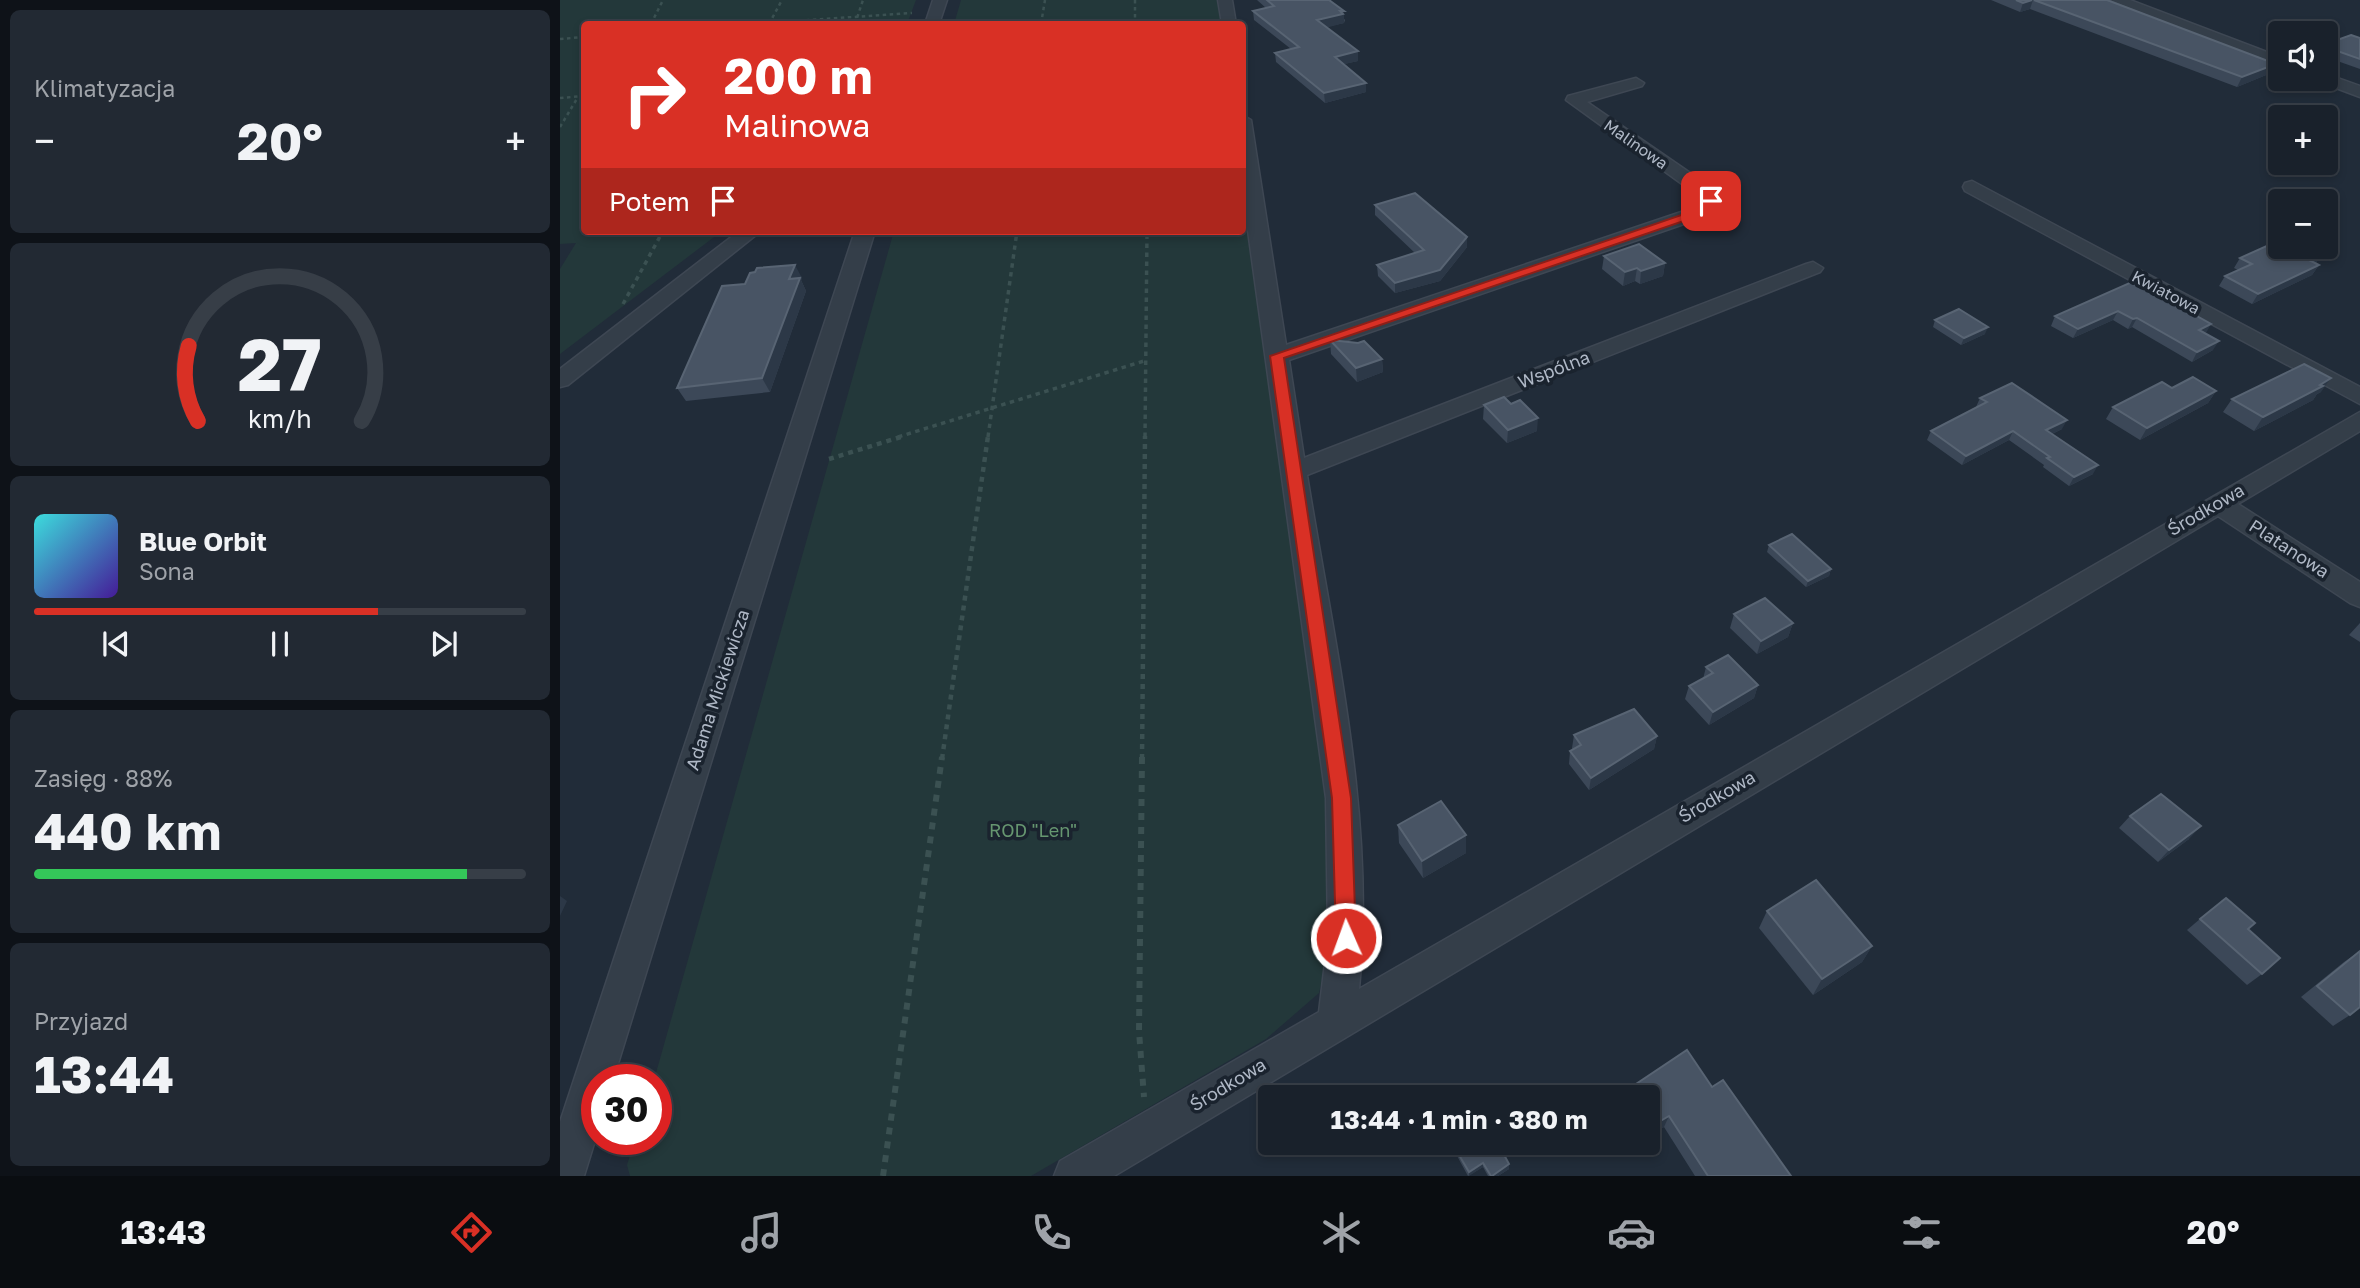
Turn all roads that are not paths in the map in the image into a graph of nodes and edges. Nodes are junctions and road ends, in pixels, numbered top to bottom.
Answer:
1 (940, 0) edge
2 (1225, 0) edge
3 (2117, 0) edge
4 (933, 21) edge
5 (1228, 21) edge
6 (2268, 57) edge
7 (1636, 83) dead end
8 (2338, 84) edge
9 (2360, 92) edge
10 (1246, 147) edge
11 (1972, 187) dead end
12 (746, 235) edge
13 (864, 235) edge
14 (1813, 268) dead end
15 (1277, 356) junction
16 (560, 380) edge
17 (2360, 397) edge
18 (2360, 421) edge
19 (1294, 471) junction
20 (2218, 503) junction
21 (2360, 596) edge
22 (1337, 1020) junction
23 (567, 1163) edge
24 (1075, 1176) edge

1 - 4 street
2 - 5 street
3 - 6 street
7 - 15 street, Malinowa
8 - 9 street
10 - 15 street
11 - 17 street, Kwiatowa
12 - 16 street
13 - 23 street, Adama Mickiewicza
14 - 19 street, Wspólna
15 - 19 street
18 - 20 street, Środkowa
19 - 22 street
20 - 21 street, Platanowa
20 - 22 street, Środkowa
22 - 24 street, Środkowa

